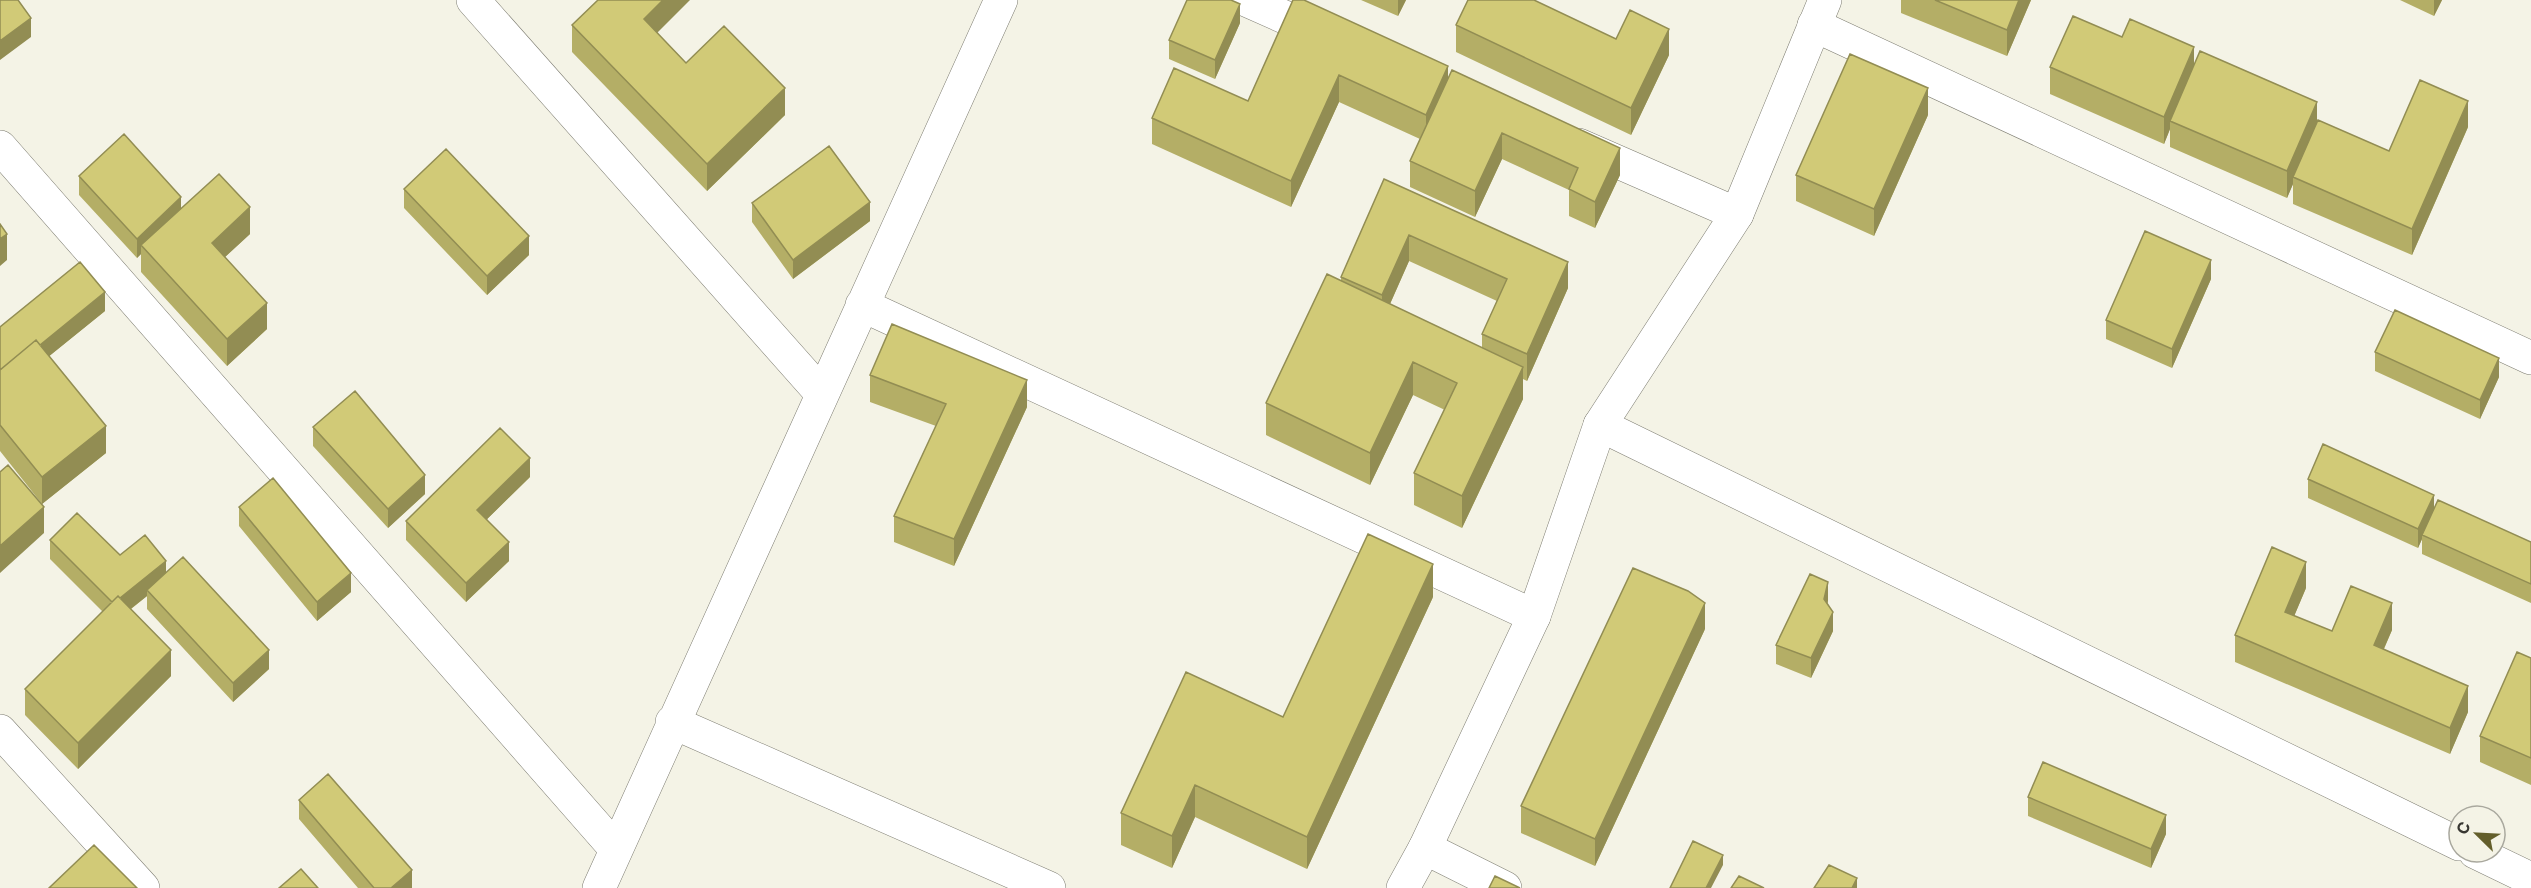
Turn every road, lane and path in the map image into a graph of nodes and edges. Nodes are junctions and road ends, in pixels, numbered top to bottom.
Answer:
1 (473, 0) edge
2 (1001, 0) edge
3 (1246, 0) edge
4 (1820, 13) edge
5 (1355, 48) edge
6 (1551, 133) edge
7 (0, 147) edge
8 (1737, 214) junction
9 (862, 305) junction
10 (2531, 358) edge
11 (822, 394) junction
12 (1600, 425) junction
13 (1534, 616) junction
14 (672, 722) junction
15 (0, 731) edge
16 (2447, 838) edge
17 (615, 848) junction
18 (1425, 848) junction
19 (2500, 864) edge
20 (2531, 879) edge
21 (143, 888) edge
22 (599, 888) edge
23 (1049, 888) edge
24 (1403, 888) edge
25 (1505, 888) edge

1 - 11 street
2 - 9 street
3 - 5 street
4 - 8 street
4 - 10 street
6 - 8 street
7 - 17 street
8 - 12 street
9 - 11 street
9 - 13 street
11 - 14 street
12 - 13 street
12 - 16 street
13 - 18 street
14 - 17 street
14 - 23 street
15 - 21 street
17 - 22 street
18 - 24 street
18 - 25 street
19 - 20 street

